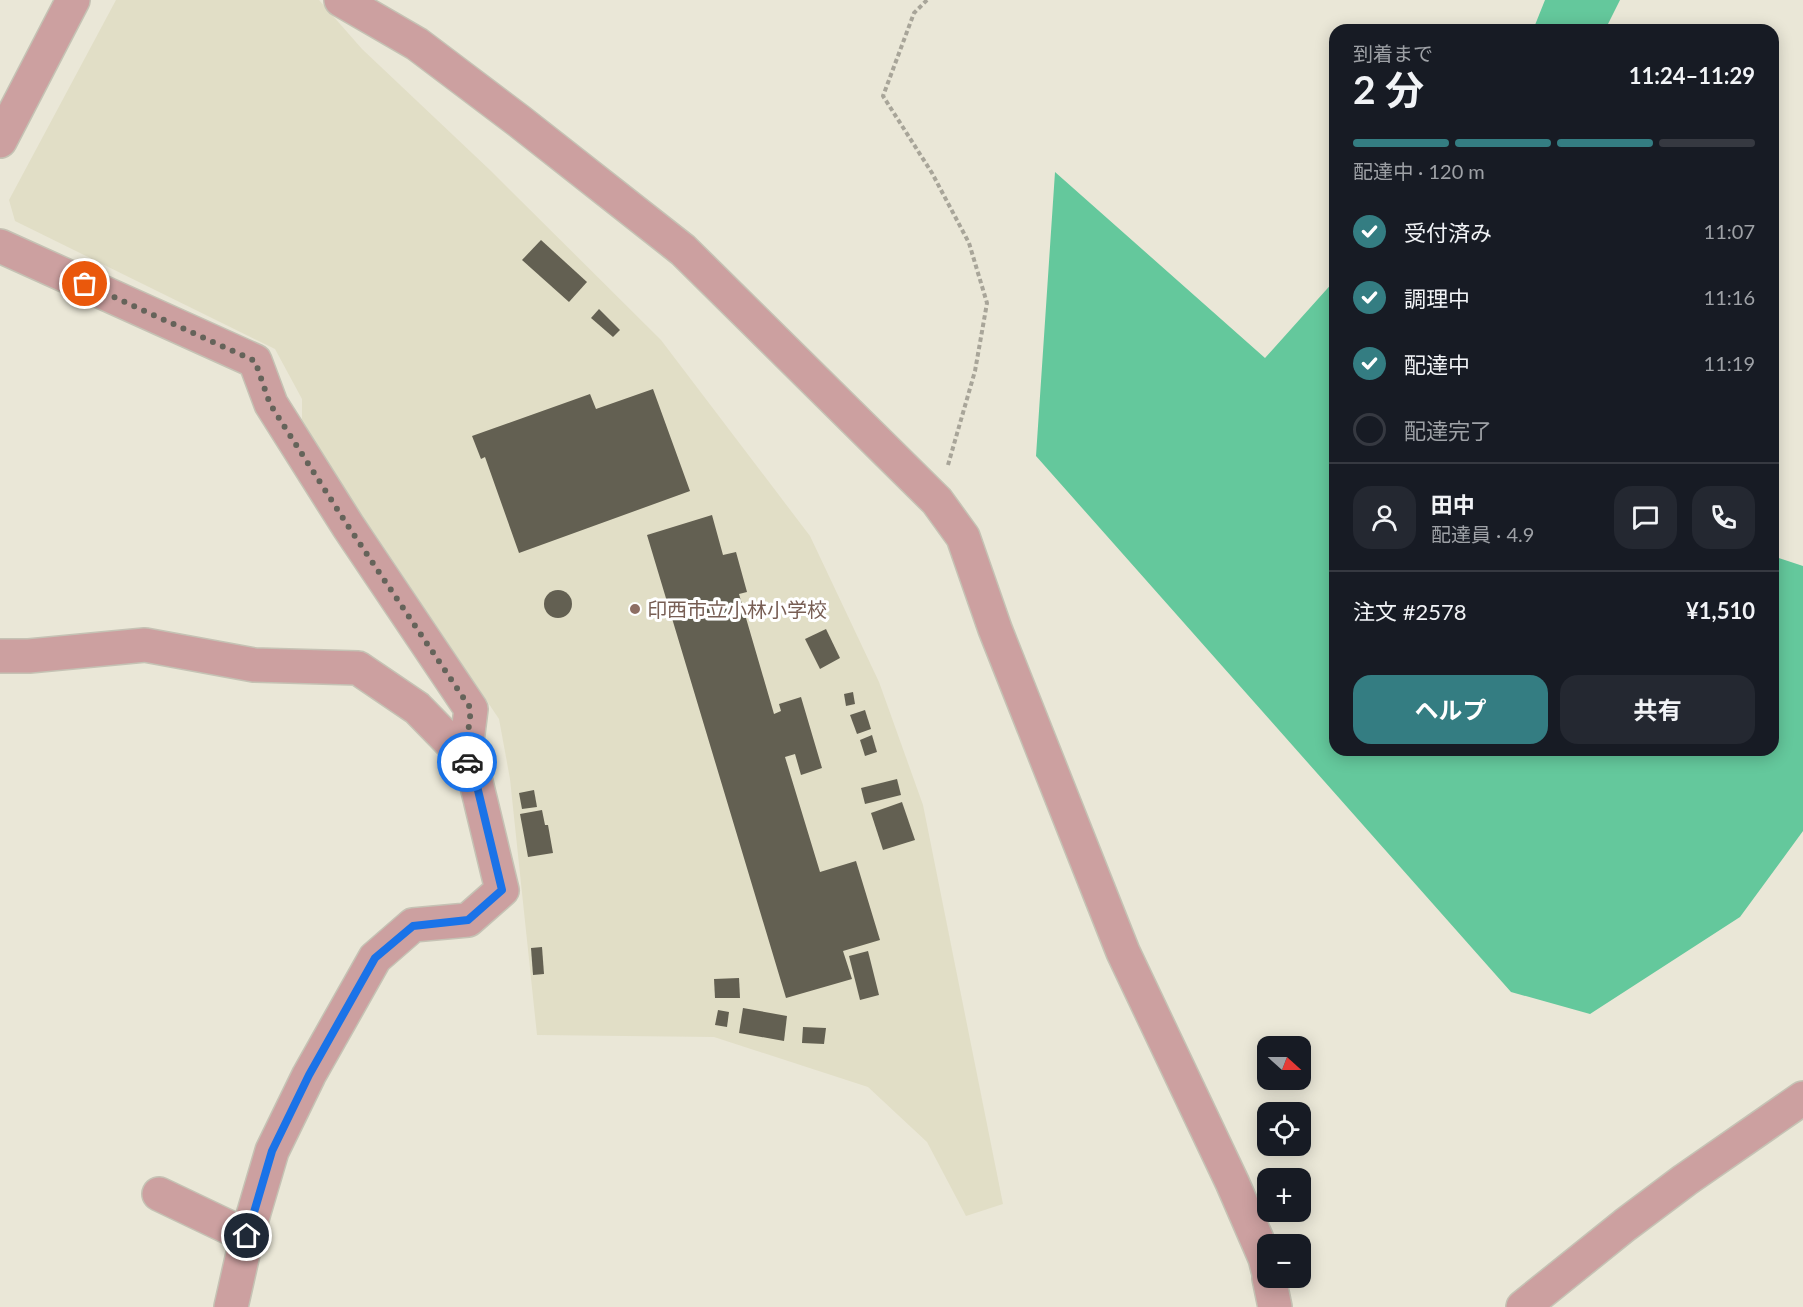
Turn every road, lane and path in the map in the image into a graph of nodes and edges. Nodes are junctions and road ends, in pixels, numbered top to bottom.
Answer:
1 (73, 0) edge
2 (341, 0) edge
3 (927, 0) edge
4 (0, 141) edge
5 (0, 246) edge
6 (937, 501) junction
7 (0, 656) edge
8 (465, 757) junction
9 (1803, 1098) edge
10 (159, 1194) dead end
11 (247, 1236) junction
12 (1257, 1240) edge
13 (1271, 1288) edge
14 (231, 1307) edge
15 (1275, 1307) edge
16 (1523, 1307) edge

1 - 4 street
2 - 6 street
3 - 6 path
5 - 8 street
6 - 12 street
7 - 8 street
8 - 11 street
9 - 16 street
10 - 11 street
11 - 14 street
13 - 15 street

